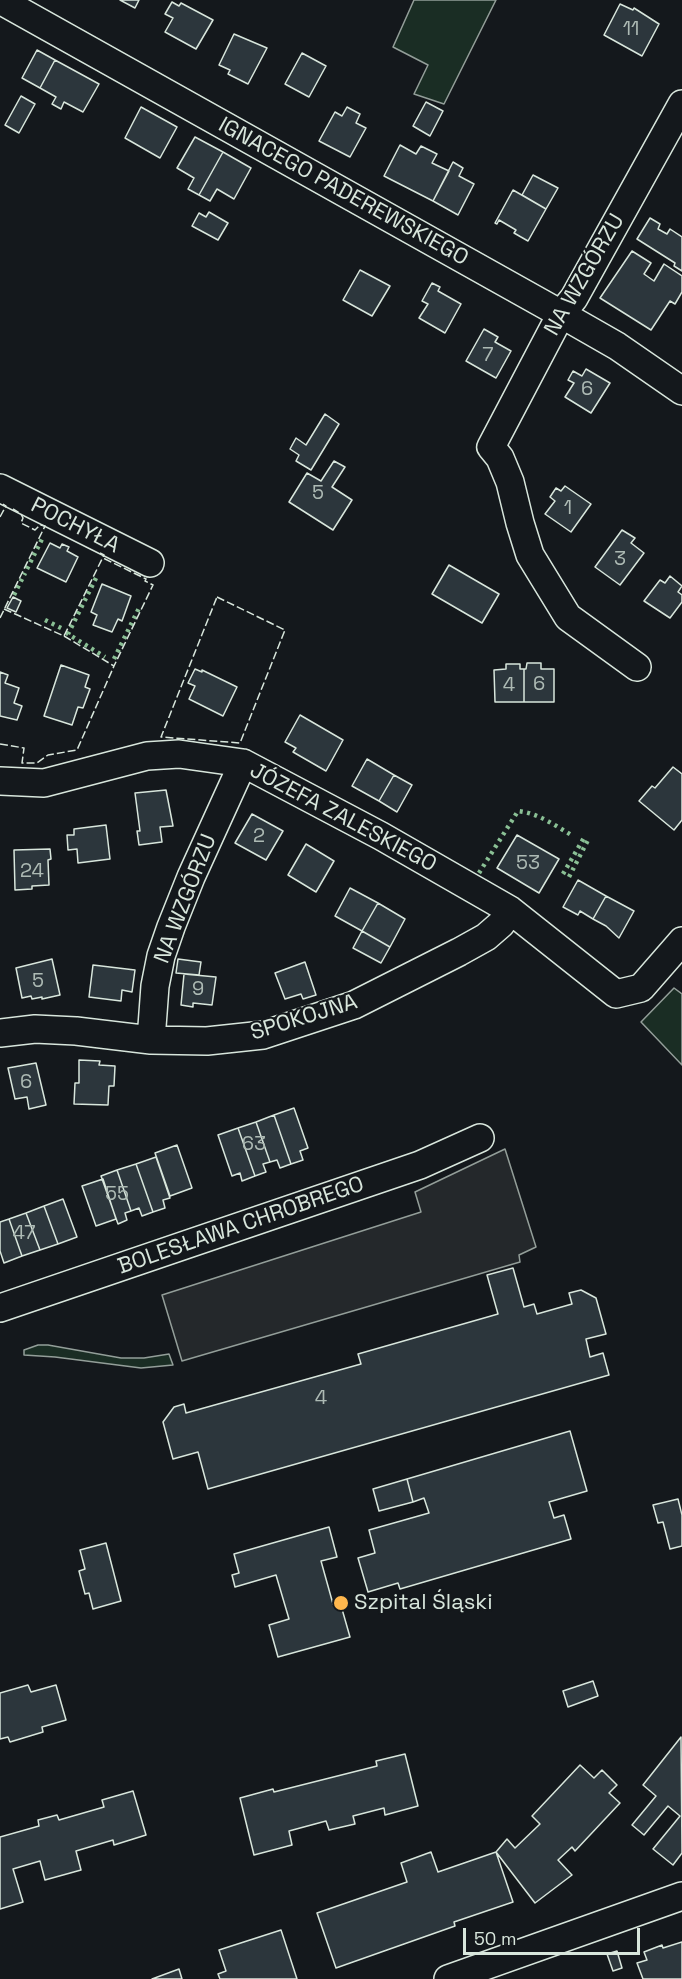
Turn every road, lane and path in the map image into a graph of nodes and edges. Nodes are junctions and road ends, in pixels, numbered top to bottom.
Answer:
1 (0, 0) edge
2 (682, 104) edge
3 (561, 314) junction
4 (682, 391) edge
5 (0, 488) edge
6 (150, 563) dead end
7 (637, 667) dead end
8 (243, 763) junction
9 (0, 781) edge
10 (510, 910) junction
11 (682, 941) edge
12 (0, 1033) edge
13 (151, 1040) junction
14 (480, 1138) dead end
15 (0, 1308) edge
16 (682, 1896) edge
17 (448, 1979) edge

1 - 3 street, IGNACEGO PADEREWSKIEGO
2 - 3 street, NA WZGÓRZU
3 - 4 street, IGNACEGO PADEREWSKIEGO
3 - 7 street, NA WZGÓRZU
5 - 6 street, POCHYŁA
8 - 9 street, JÓZEFA ZALESKIEGO
8 - 10 street, JÓZEFA ZALESKIEGO
8 - 13 street, NA WZGÓRZU
10 - 11 street, JÓZEFA ZALESKIEGO
10 - 13 street, SPOKOJNA
12 - 13 street, SPOKOJNA
14 - 15 street, BOLESŁAWA CHROBREGO
16 - 17 street

